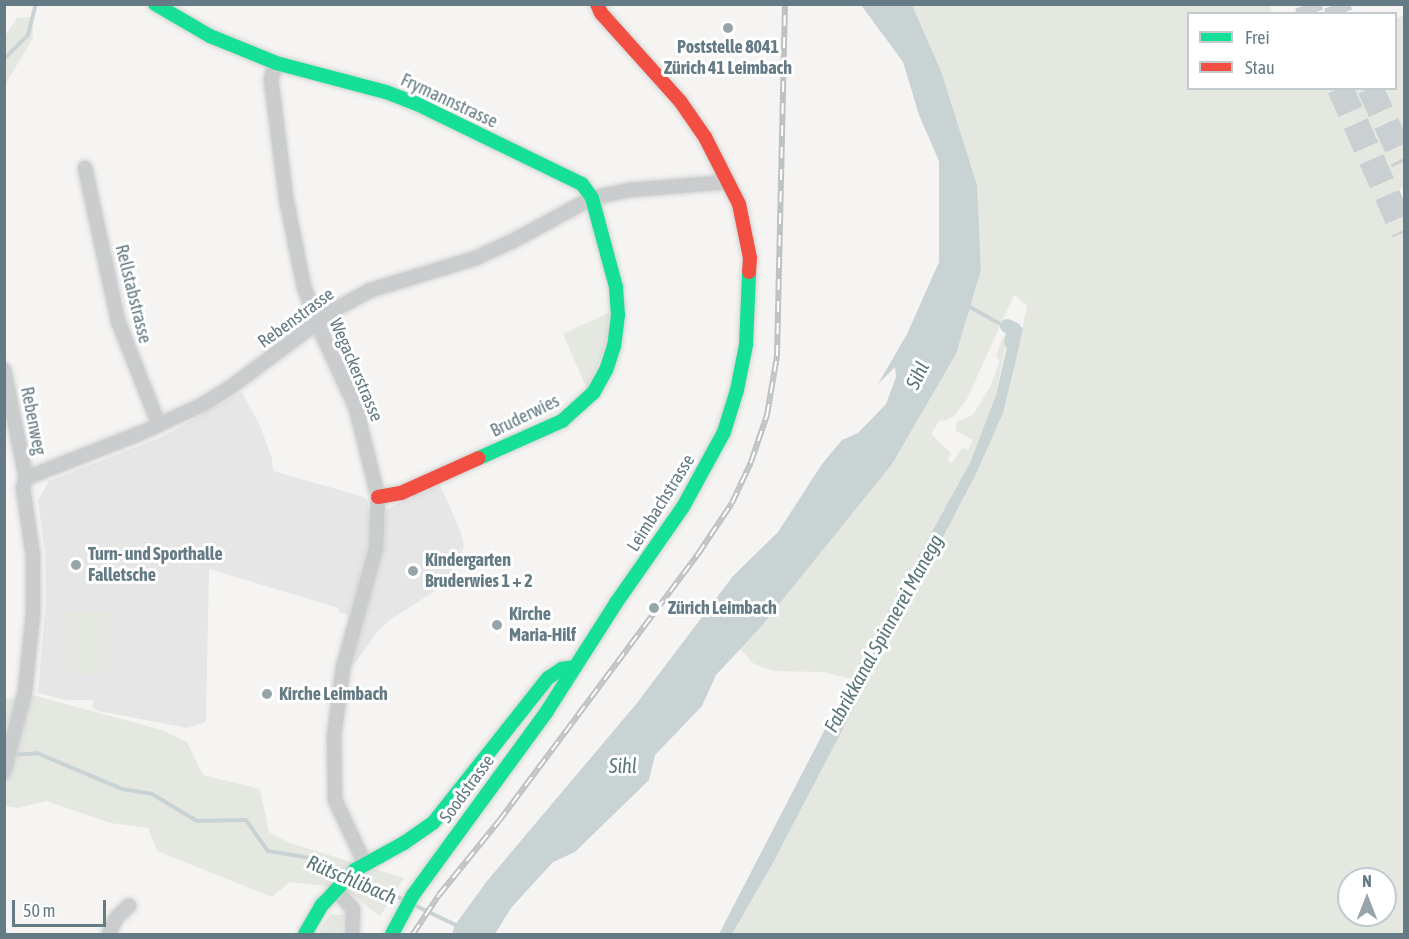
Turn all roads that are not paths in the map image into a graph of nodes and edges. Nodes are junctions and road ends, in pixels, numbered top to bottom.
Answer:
1 (155, 4) edge
2 (597, 4) edge
3 (276, 63) junction
4 (85, 168) dead end
5 (728, 182) junction
6 (592, 198) junction
7 (316, 323) junction
8 (4, 370) edge
9 (159, 425) junction
10 (26, 478) junction
11 (378, 497) junction
12 (575, 667) junction
13 (4, 772) edge
14 (360, 867) junction
15 (338, 886) junction
16 (129, 906) dead end
17 (109, 934) edge
18 (305, 934) edge
19 (352, 934) edge
20 (393, 934) edge

1 - 3 street, Frymannstrasse
2 - 5 street, Leimbachstrasse
3 - 6 street, Frymannstrasse
3 - 7 street, Wegackerstrasse
4 - 9 street, Rellstabstrasse
5 - 6 street
5 - 12 street, Leimbachstrasse
6 - 7 street, Rebenstrasse
6 - 11 street, Bruderwies
7 - 9 street, Rebenstrasse
7 - 11 street, Wegackerstrasse
8 - 10 street, Rebenweg
9 - 10 street, Rebenstrasse
10 - 13 street, Rebenweg
11 - 14 street, Wegackerstrasse
12 - 14 street
12 - 20 street, Soodstrasse
14 - 15 street
15 - 18 street
15 - 19 street
16 - 17 street

